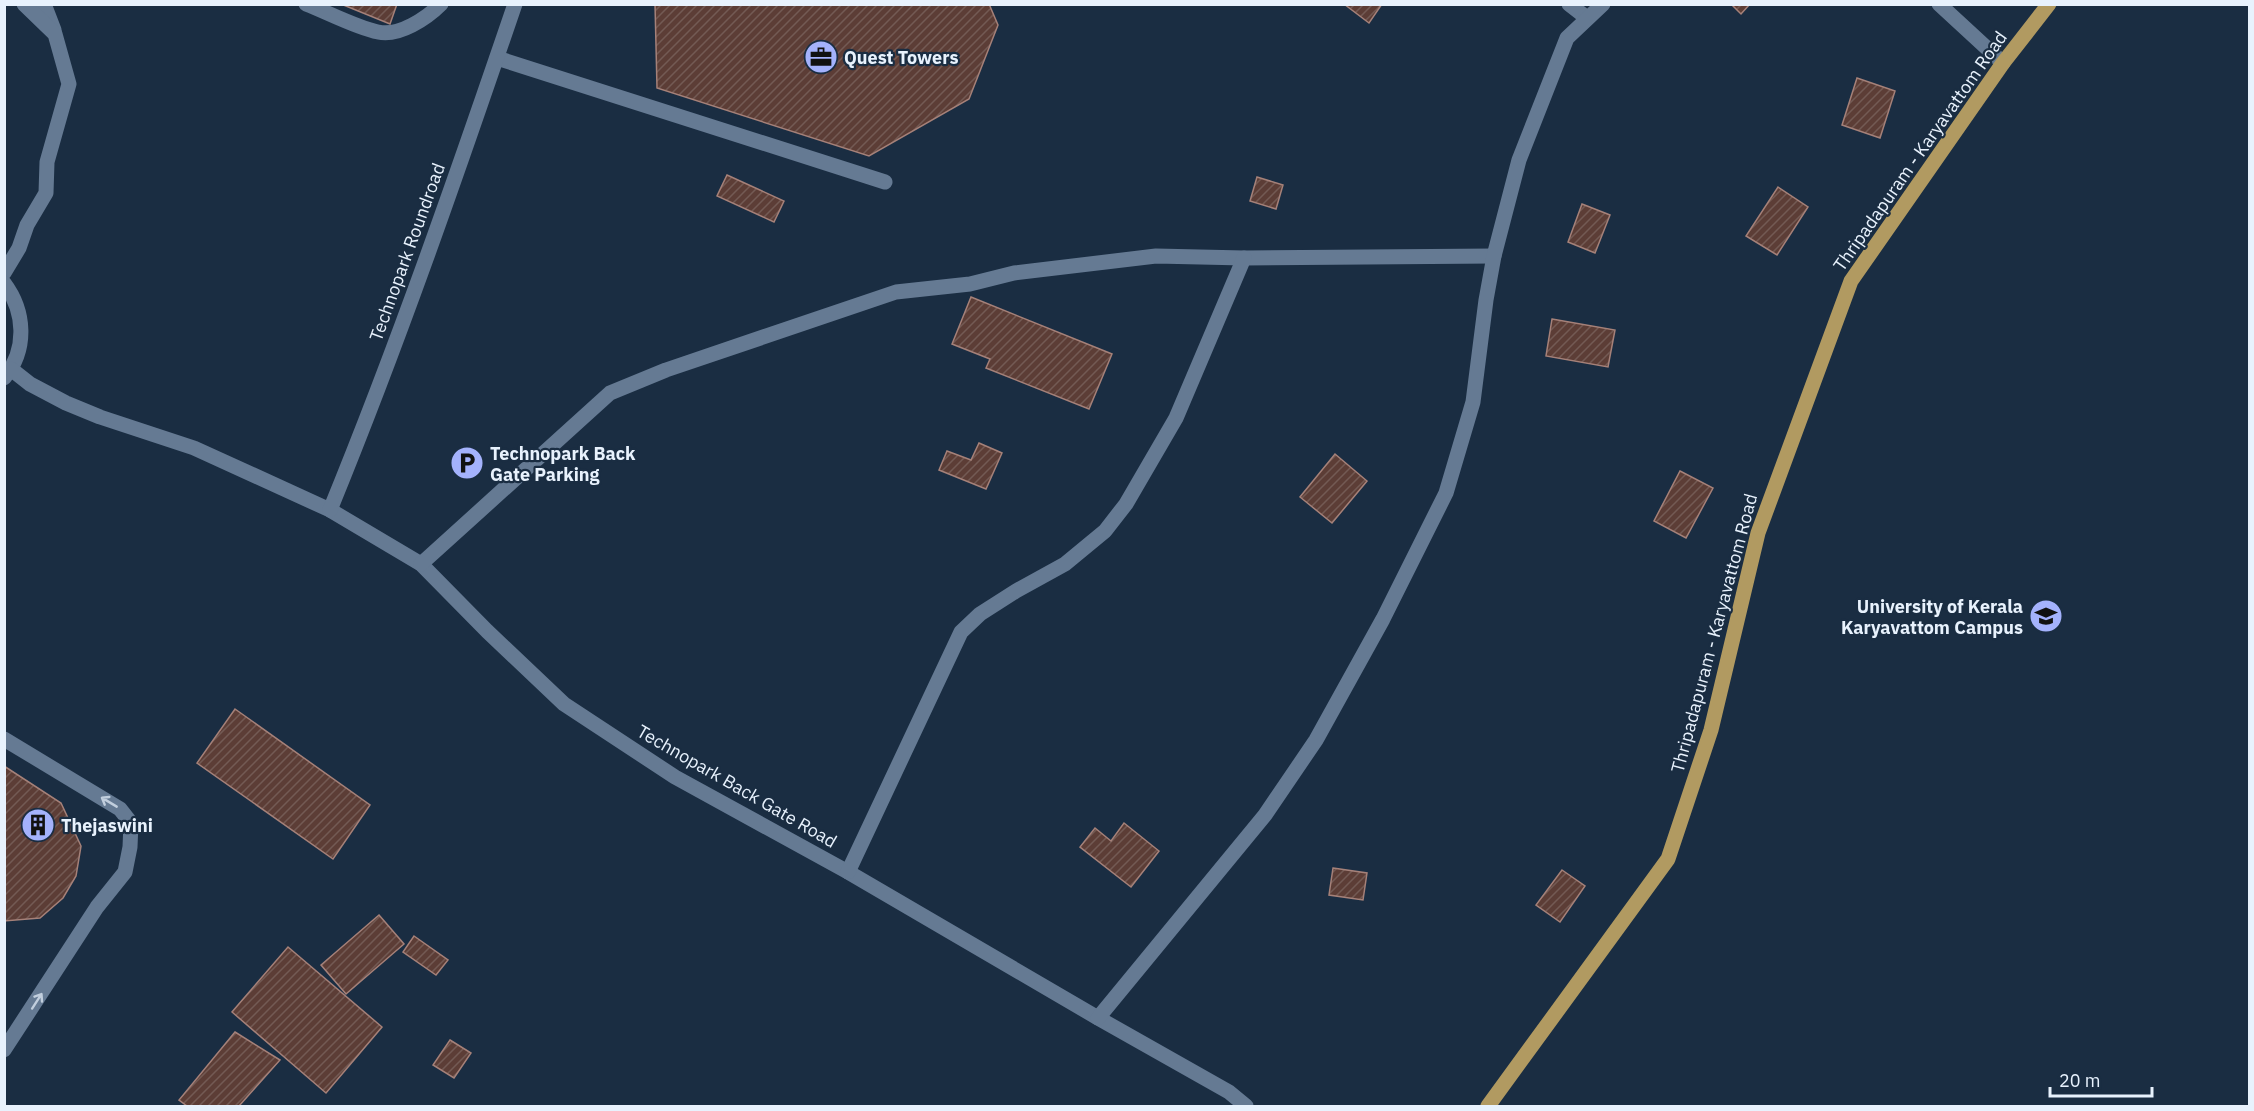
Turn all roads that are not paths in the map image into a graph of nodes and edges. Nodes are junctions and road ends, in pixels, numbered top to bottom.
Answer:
1 (24, 4) edge
2 (44, 4) edge
3 (306, 4) edge
4 (441, 4) edge
5 (515, 4) edge
6 (1569, 4) edge
7 (1603, 4) edge
8 (1939, 4) edge
9 (2049, 4) edge
10 (1587, 18) junction
11 (55, 34) junction
12 (497, 58) junction
13 (2002, 63) junction
14 (885, 182) dead end
15 (1494, 256) junction
16 (1244, 258) junction
17 (4, 273) edge
18 (4, 283) edge
19 (8, 374) edge
20 (330, 510) junction
21 (421, 564) junction
22 (4, 739) edge
23 (848, 872) junction
24 (1098, 1018) junction
25 (4, 1050) edge
26 (1246, 1107) edge
27 (1488, 1107) edge

1 - 11 street
2 - 11 street
3 - 4 street
5 - 12 street, Technopark Roundroad
6 - 10 street
7 - 10 street
8 - 13 street
9 - 13 main road, Thripadapuram - Karyavattom Road
10 - 15 street
11 - 17 street
12 - 14 street
12 - 20 street, Technopark Roundroad
13 - 27 main road, Thripadapuram - Karyavattom Road
15 - 16 street
15 - 24 street
16 - 21 street
16 - 23 street
18 - 19 street
19 - 20 street, Technopark Back Gate Road
20 - 21 street, Technopark Back Gate Road
21 - 23 street, Technopark Back Gate Road
25 -> 22 street
23 - 24 street, Technopark Back Gate Road
24 - 26 street, Technopark Back Gate Road

